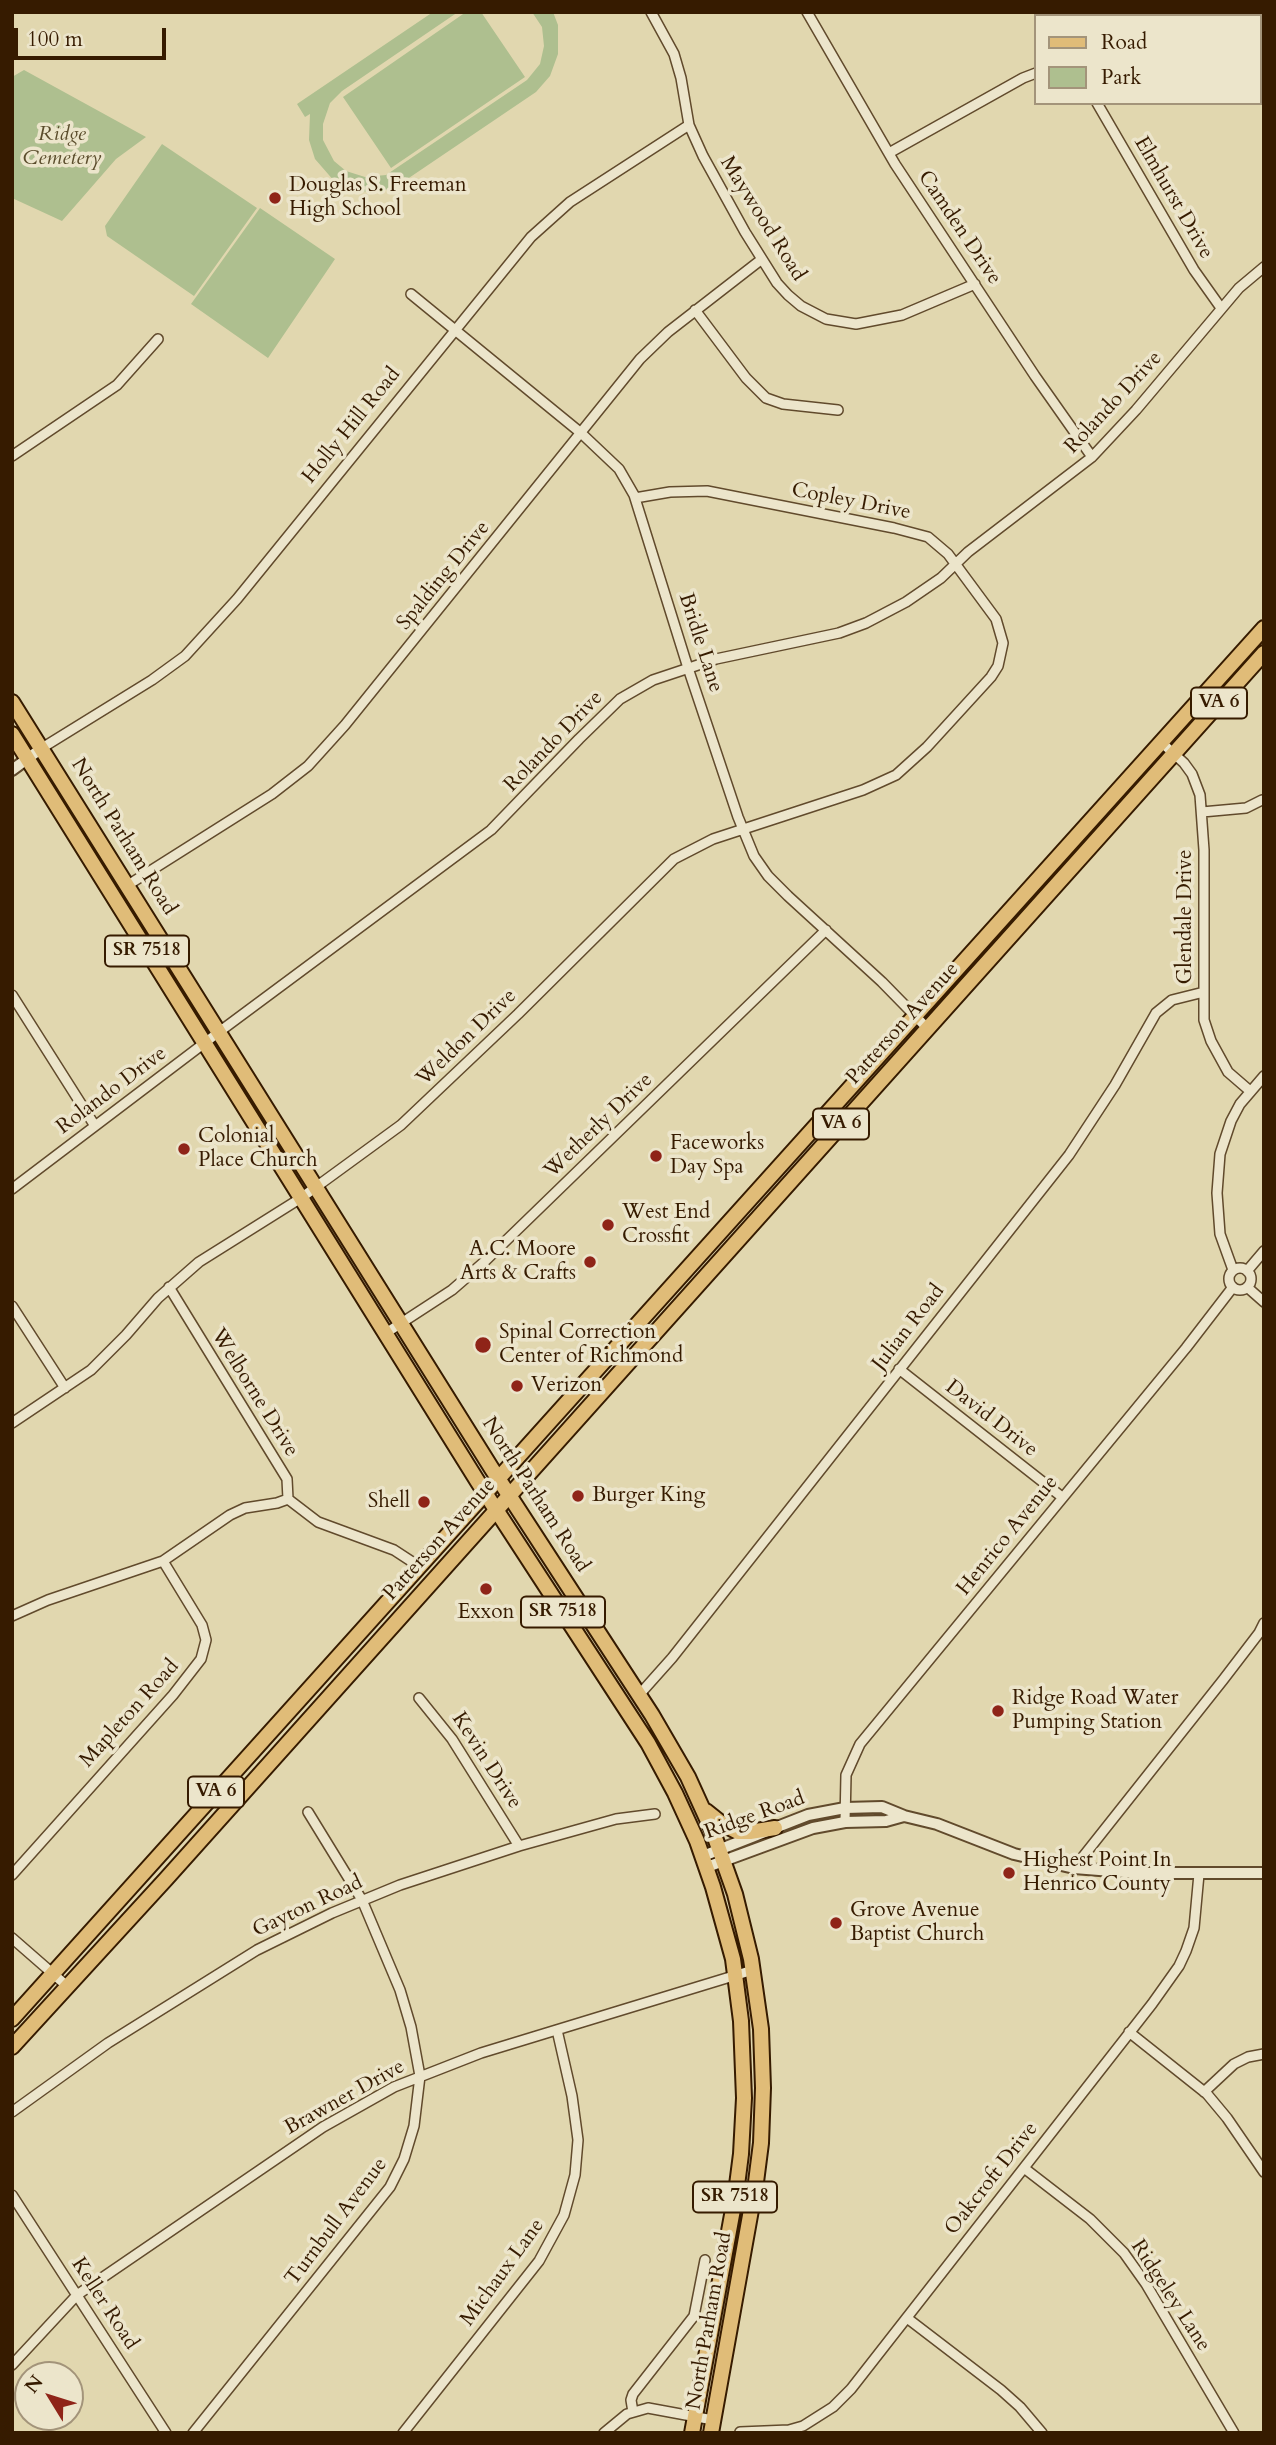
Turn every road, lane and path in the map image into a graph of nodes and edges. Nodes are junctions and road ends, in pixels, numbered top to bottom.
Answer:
1 (651, 12) edge
2 (807, 12) edge
3 (1034, 74) edge
4 (1098, 105) edge
5 (689, 125) junction
6 (889, 153) junction
7 (762, 259) junction
8 (1264, 267) edge
9 (975, 284) junction
10 (411, 294) dead end
11 (1221, 308) junction
12 (695, 310) junction
13 (455, 330) junction
14 (159, 339) dead end
15 (838, 410) dead end
16 (581, 433) junction
17 (12, 456) edge
18 (1092, 457) junction
19 (635, 498) junction
20 (955, 565) junction
21 (1264, 628) edge
22 (1264, 653) edge
23 (688, 668) junction
24 (12, 702) edge
25 (958, 713) joint
26 (13, 739) edge
27 (1161, 742) junction
28 (43, 748) junction
29 (1174, 753) junction
30 (28, 760) junction
31 (12, 770) edge
32 (1262, 800) edge
33 (1202, 812) junction
34 (743, 829) junction
35 (128, 885) junction
36 (826, 930) junction
37 (1204, 992) junction
38 (12, 995) edge
39 (916, 1016) junction
40 (928, 1028) junction
41 (219, 1032) junction
42 (204, 1043) junction
43 (1264, 1076) edge
44 (1251, 1091) junction
45 (94, 1126) junction
46 (316, 1186) junction
47 (12, 1189) edge
48 (301, 1198) junction
49 (1264, 1251) edge
50 (1233, 1269) junction
51 (1247, 1271) junction
52 (169, 1287) junction
53 (1233, 1287) junction
54 (1247, 1287) junction
55 (1264, 1302) edge
56 (12, 1306) edge
57 (402, 1323) junction
58 (386, 1334) junction
59 (899, 1369) junction
60 (65, 1388) junction
61 (12, 1423) edge
62 (499, 1479) junction
63 (485, 1493) junction
64 (509, 1494) junction
65 (1062, 1497) junction
66 (288, 1499) junction
67 (496, 1509) junction
68 (163, 1561) junction
69 (420, 1567) junction
70 (12, 1616) edge
71 (1264, 1623) edge
72 (639, 1695) junction
73 (419, 1698) dead end
74 (630, 1715) junction
75 (669, 1743) junction
76 (845, 1808) junction
77 (704, 1809) junction
78 (308, 1812) dead end
79 (655, 1814) dead end
80 (904, 1816) junction
81 (845, 1822) junction
82 (775, 1828) junction
83 (519, 1846) junction
84 (722, 1855) junction
85 (705, 1861) junction
86 (1074, 1868) junction
87 (1264, 1873) edge
88 (1199, 1874) junction
89 (12, 1875) edge
90 (362, 1900) junction
91 (12, 1938) edge
92 (753, 1970) junction
93 (53, 1972) junction
94 (735, 1975) junction
95 (67, 1986) junction
96 (12, 2019) edge
97 (557, 2030) junction
98 (1129, 2032) junction
99 (12, 2047) edge
100 (1264, 2054) edge
101 (420, 2076) junction
102 (1204, 2092) junction
103 (12, 2112) edge
104 (1024, 2168) junction
105 (1264, 2172) edge
106 (12, 2194) edge
107 (705, 2260) dead end
108 (77, 2295) junction
109 (907, 2318) junction
110 (12, 2365) edge
111 (633, 2412) junction
112 (695, 2416) junction
113 (712, 2426) edge
114 (740, 2432) edge
115 (166, 2433) edge
116 (193, 2433) edge
117 (403, 2433) edge
118 (604, 2433) edge
119 (692, 2433) edge
120 (1042, 2433) edge
121 (1234, 2433) edge

1 - 5 street, Maywood Road
2 - 6 street, Camden Drive
3 - 6 street
4 - 11 street, Elmhurst Drive
5 - 7 street, Maywood Road
5 - 13 street, Holly Hill Road
6 - 9 street, Camden Drive
7 - 9 street, Maywood Road
7 - 12 street, Spalding Drive
8 - 11 street, Rolando Drive
9 - 18 street, Camden Drive
10 - 13 street, Bridle Lane
11 - 18 street, Rolando Drive
12 - 15 street
12 - 16 street, Spalding Drive
13 - 16 street, Bridle Lane
13 - 28 street, Holly Hill Road
14 - 17 street
16 - 19 street, Bridle Lane
16 - 35 street, Spalding Drive
18 - 20 street, Rolando Drive
19 - 20 street, Copley Drive
19 - 23 street, Bridle Lane
20 - 23 street, Rolando Drive
20 - 25 street, Copley Drive
21 - 27 main road, Patterson Avenue / VA 6
22 - 29 main road, Patterson Avenue / VA 6
23 - 34 street, Bridle Lane
23 - 41 street, Rolando Drive
24 - 28 main road, North Parham Road / SR 7518
25 - 34 street, Weldon Drive
26 - 28 street
26 - 30 main road, North Parham Road / SR 7518
27 - 29 street, Glendale Drive
27 - 39 main road, Patterson Avenue / VA 6
28 - 30 street, Holly Hill Road
28 - 35 main road, North Parham Road / SR 7518
29 - 33 street, Glendale Drive
29 - 40 main road, Patterson Avenue / VA 6
30 - 31 street, Holly Hill Road
30 - 42 main road, North Parham Road / SR 7518
32 - 33 street
33 - 37 street, Glendale Drive
34 - 36 street, Bridle Lane
34 - 46 street, Weldon Drive
35 - 41 main road, North Parham Road / SR 7518
36 - 39 street, Bridle Lane
36 - 57 street, Wetherly Drive
37 - 44 street, Glendale Drive
37 - 59 street, Julian Road
38 - 45 street
39 - 40 street, Bridle Lane
39 - 62 main road, Patterson Avenue / VA 6
40 - 64 main road, Patterson Avenue / VA 6
41 - 42 street, Rolando Drive
41 - 46 main road, North Parham Road / SR 7518
42 - 45 street, Rolando Drive
42 - 48 main road, North Parham Road / SR 7518
43 - 44 street
44 - 50 street
45 - 47 street, Rolando Drive
46 - 48 street, Weldon Drive
46 - 57 main road, North Parham Road / SR 7518
48 - 52 street, Weldon Drive
48 - 58 main road, North Parham Road / SR 7518
49 - 51 street
50 - 51 street
50 - 53 street
51 - 54 street
52 - 60 street, Weldon Drive
52 - 66 street, Welborne Drive
53 - 54 street
53 - 65 street, Henrico Avenue
54 - 55 street
56 - 60 street
57 - 58 street, Wetherly Drive
57 - 62 main road, North Parham Road / SR 7518
58 - 63 main road, North Parham Road / SR 7518
59 - 65 street, David Drive
59 - 72 street, Julian Road
60 - 61 street, Weldon Drive
62 - 63 main road, Patterson Avenue / VA 6
62 - 64 main road, North Parham Road / SR 7518
63 - 67 main road, North Parham Road / SR 7518
63 - 69 main road, Patterson Avenue / VA 6
64 - 67 main road, Patterson Avenue / VA 6
64 - 72 main road, North Parham Road / SR 7518
65 - 76 street, Henrico Avenue
66 - 68 street
66 - 69 street
67 - 74 main road, North Parham Road / SR 7518
67 - 95 main road, Patterson Avenue / VA 6
68 - 70 street
68 - 89 street, Mapleton Road
69 - 93 main road, Patterson Avenue / VA 6
71 - 86 street
72 - 75 main road, North Parham Road / SR 7518
73 - 83 street, Kevin Drive
74 - 75 main road
74 - 85 main road, North Parham Road / SR 7518
75 - 77 main road, North Parham Road / SR 7518
76 - 80 street, Ridge Road
76 - 81 street, Henrico Avenue
76 - 82 street, Ridge Road
77 - 82 main road
77 - 84 main road, North Parham Road / SR 7518
78 - 90 street, Turnbull Avenue
79 - 83 street, Gayton Road
80 - 81 street, Ridge Road
80 - 86 street, Ridge Road
81 - 84 street, Ridge Road
82 - 84 street, Ridge Road
83 - 90 street, Gayton Road
84 - 85 street, Ridge Road
84 - 92 main road, North Parham Road / SR 7518
85 - 94 main road, North Parham Road / SR 7518
86 - 88 street, Ridge Road
87 - 88 street, Ridge Road
88 - 98 street, Oakcroft Drive
90 - 101 street, Turnbull Avenue
90 - 103 street, Gayton Road
91 - 93 street
92 - 94 street, Brawner Drive
92 - 113 main road, North Parham Road / SR 7518
93 - 95 street
93 - 96 main road, Patterson Avenue / VA 6
94 - 97 street, Brawner Drive
94 - 112 main road, North Parham Road / SR 7518
95 - 99 main road, Patterson Avenue / VA 6
97 - 101 street, Brawner Drive
97 - 117 street, Michaux Lane
98 - 102 street
98 - 104 street, Oakcroft Drive
100 - 102 street
101 - 108 street, Brawner Drive
101 - 116 street, Turnbull Avenue
102 - 105 street
104 - 109 street, Oakcroft Drive
104 - 121 street, Ridgeley Lane
106 - 108 street, Keller Road
107 - 111 street
108 - 110 street, Brawner Drive
108 - 115 street, Keller Road
109 - 114 street, Oakcroft Drive
109 - 120 street
111 - 112 street
111 - 118 street
112 - 113 street
112 - 119 main road, North Parham Road / SR 7518

